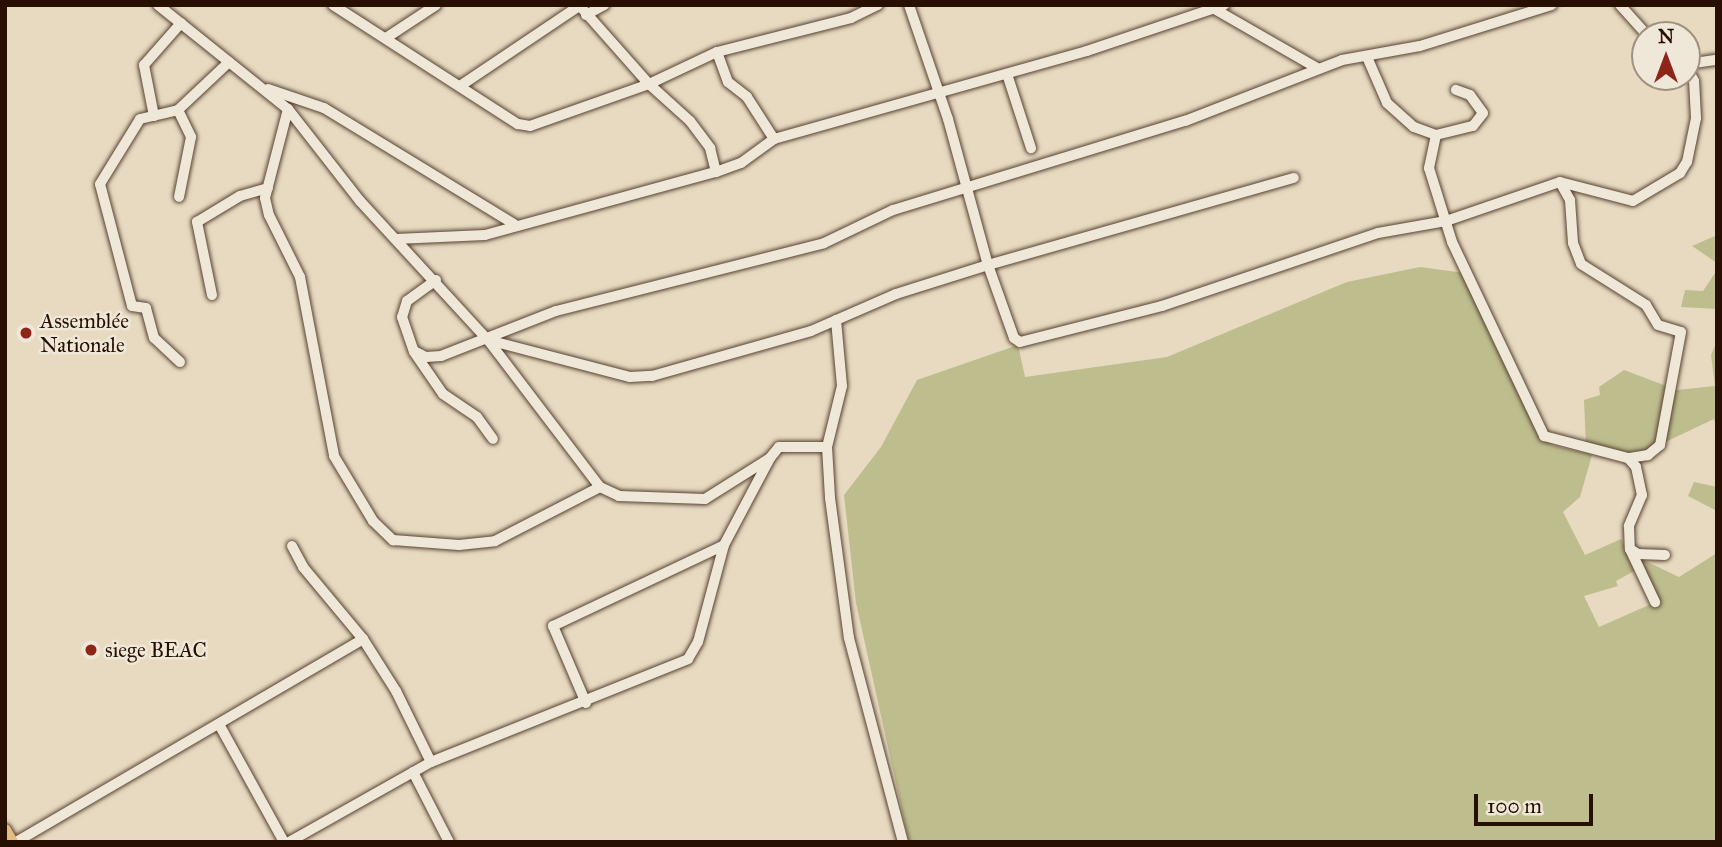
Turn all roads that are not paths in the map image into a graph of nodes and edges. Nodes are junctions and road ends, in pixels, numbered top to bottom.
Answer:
1 (158, 5) edge
2 (333, 5) edge
3 (436, 5) edge
4 (604, 5) edge
5 (878, 5) edge
6 (909, 5) edge
7 (1552, 5) edge
8 (1620, 5) edge
9 (579, 6) edge
10 (1216, 6) edge
11 (586, 15) junction
12 (1634, 21) edge
13 (181, 23) junction
14 (386, 38) junction
15 (717, 52) junction
16 (1367, 57) junction
17 (229, 62) junction
18 (1317, 68) junction
19 (1007, 74) junction
20 (649, 84) junction
21 (460, 86) junction
22 (268, 89) junction
23 (1456, 90) dead end
24 (1695, 91) edge
25 (936, 94) junction
26 (288, 109) junction
27 (178, 110) junction
28 (154, 116) junction
29 (1436, 135) junction
30 (774, 139) junction
31 (1031, 148) dead end
32 (716, 172) junction
33 (1294, 178) dead end
34 (1560, 182) junction
35 (965, 185) junction
36 (268, 188) junction
37 (179, 197) dead end
38 (1446, 220) junction
39 (514, 223) junction
40 (396, 239) junction
41 (988, 265) junction
42 (436, 280) junction
43 (212, 295) dead end
44 (836, 320) junction
45 (488, 340) junction
46 (414, 351) junction
47 (180, 362) dead end
48 (493, 439) dead end
49 (827, 447) junction
50 (770, 458) junction
51 (1628, 458) junction
52 (600, 486) junction
53 (724, 545) junction
54 (292, 546) dead end
55 (1630, 549) junction
56 (1665, 555) dead end
57 (1655, 602) dead end
58 (363, 639) junction
59 (586, 703) junction
60 (220, 726) junction
61 (431, 762) junction
62 (413, 772) junction
63 (5, 830) edge
64 (14, 842) edge
65 (284, 842) edge
66 (289, 842) edge
67 (449, 842) edge
68 (904, 842) edge

1 - 13 street
2 - 14 street
3 - 14 street
4 - 11 street
5 - 15 street
6 - 25 street
7 - 16 street
8 - 12 street
9 - 11 street
9 - 21 street
10 - 18 street
10 - 19 street
11 - 20 street
13 - 17 street
13 - 28 street
14 - 21 street
15 - 20 street
15 - 30 street
16 - 18 street
16 - 29 street
17 - 22 street
17 - 27 street
18 - 35 street
19 - 25 street
19 - 31 street
20 - 21 street
20 - 32 street
22 - 26 street
22 - 39 street
23 - 29 street
24 - 34 street
25 - 30 street
25 - 35 street
26 - 36 street
26 - 40 street
27 - 28 street
27 - 37 street
28 - 47 street
29 - 38 street
30 - 32 street
32 - 39 street
33 - 41 street
34 - 38 street
34 - 51 street
35 - 41 street
35 - 45 street
36 - 43 street
36 - 52 street
38 - 41 street
38 - 51 street
39 - 40 street
40 - 42 street
41 - 44 street
42 - 45 street
42 - 46 street
44 - 45 street
44 - 49 street
45 - 46 street
45 - 52 street
46 - 48 street
49 - 50 street
49 - 68 street
50 - 52 street
50 - 53 street
51 - 55 street
53 - 59 street
53 - 59 street
54 - 58 street
55 - 56 street
55 - 57 street
58 - 60 street
58 - 61 street
59 - 61 street
60 - 64 street
60 - 65 street
61 - 62 street
62 - 66 street
62 - 67 street
63 - 64 main road

